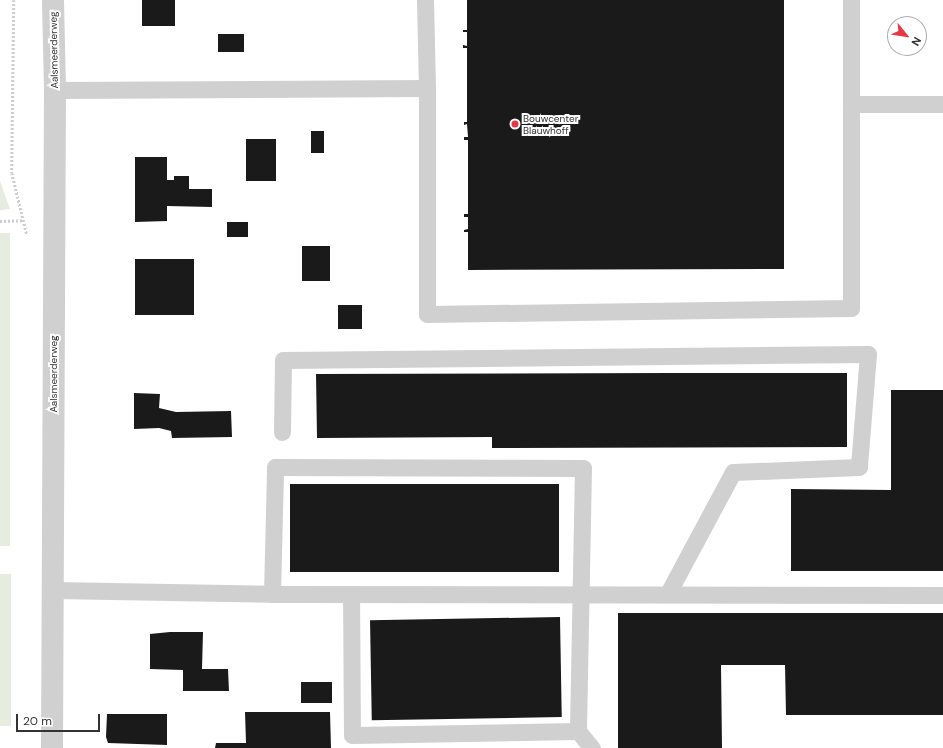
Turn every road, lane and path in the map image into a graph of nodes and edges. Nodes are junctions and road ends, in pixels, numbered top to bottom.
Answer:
1 (14, 0) edge
2 (53, 0) edge
3 (425, 0) edge
4 (851, 0) edge
5 (427, 88) junction
6 (55, 90) junction
7 (851, 104) junction
8 (943, 104) edge
9 (24, 220) junction
10 (0, 221) edge
11 (27, 236) dead end
12 (282, 432) dead end
13 (53, 590) junction
14 (582, 592) junction
15 (668, 593) junction
16 (272, 594) junction
17 (352, 594) junction
18 (943, 595) edge
19 (578, 731) junction
20 (52, 748) edge
21 (592, 748) edge

1 - 9 path
2 - 6 street, Aalsmeerderweg
3 - 5 lane
4 - 7 lane
5 - 6 lane
5 - 7 lane
6 - 13 street, Aalsmeerderweg
7 - 8 lane
9 - 10 path
9 - 11 path
12 - 15 lane
13 - 16 lane
13 - 20 street, Aalsmeerderweg
14 - 15 lane
14 - 16 lane
14 - 17 lane
14 - 19 lane
15 - 18 lane
16 - 17 lane
17 - 19 lane
19 - 21 lane

